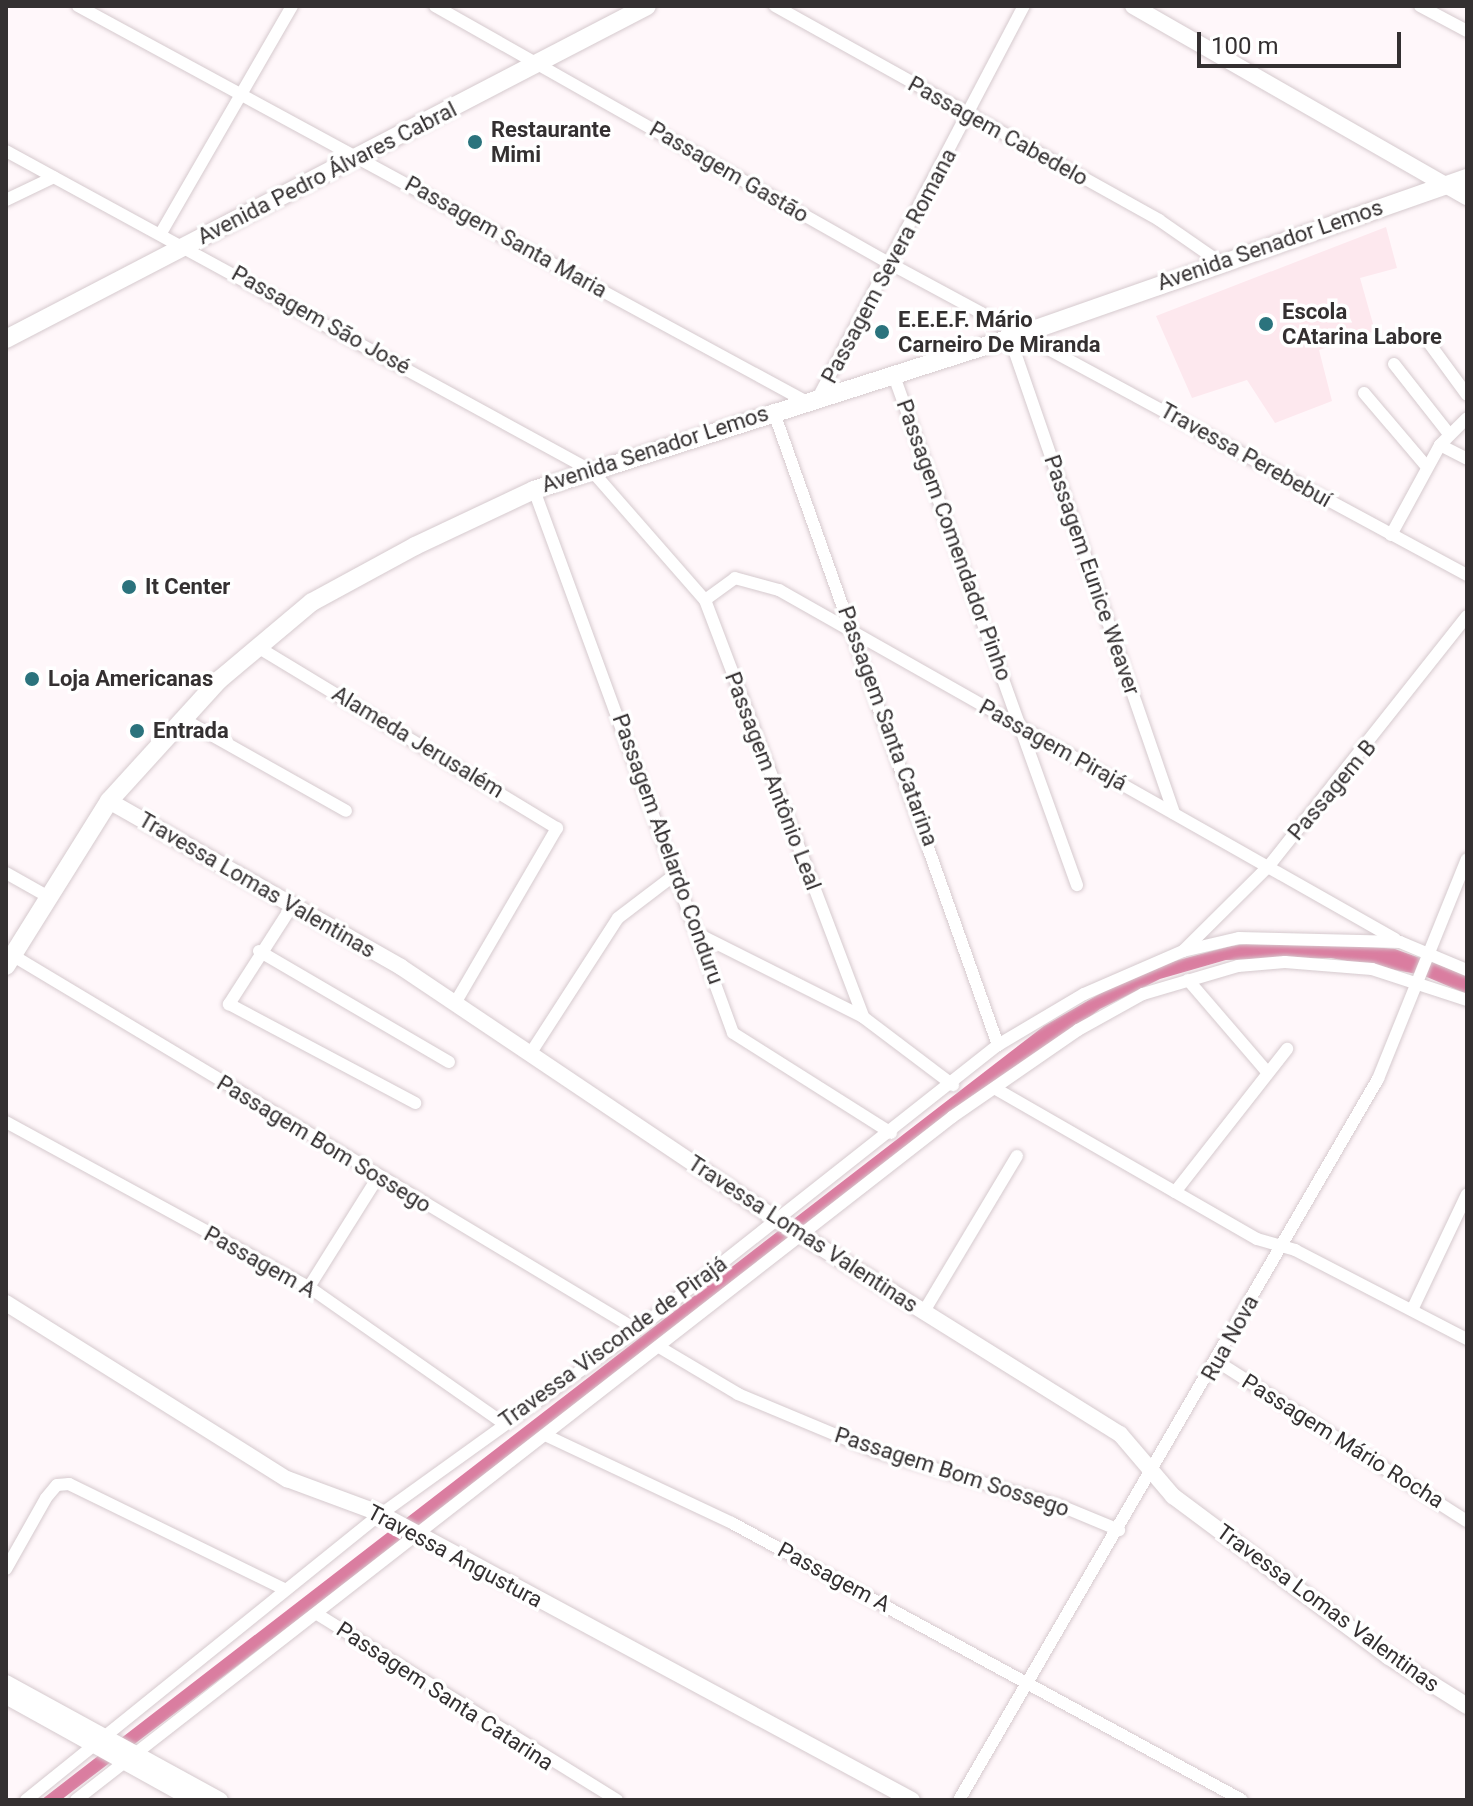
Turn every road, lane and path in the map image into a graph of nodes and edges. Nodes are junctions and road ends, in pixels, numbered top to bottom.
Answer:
1 (78, 6) edge
2 (292, 6) edge
3 (435, 6) edge
4 (647, 6) edge
5 (775, 6) edge
6 (1024, 6) edge
7 (1133, 6) edge
8 (1420, 6) edge
9 (1467, 31) edge
10 (539, 64) junction
11 (240, 96) junction
12 (971, 116) junction
13 (6, 151) edge
14 (361, 158) junction
15 (54, 177) junction
16 (1467, 178) edge
17 (1446, 186) junction
18 (1467, 197) edge
19 (6, 200) edge
20 (161, 233) junction
21 (186, 245) junction
22 (1218, 261) junction
23 (887, 262) junction
24 (1018, 336) junction
25 (6, 339) edge
26 (1429, 343) dead end
27 (1394, 364) dead end
28 (894, 376) junction
29 (1364, 393) dead end
30 (1467, 395) edge
31 (812, 398) junction
32 (773, 410) junction
33 (1467, 418) edge
34 (1449, 434) junction
35 (1440, 445) junction
36 (1467, 459) edge
37 (1427, 467) junction
38 (592, 471) junction
39 (534, 490) junction
40 (1391, 535) junction
41 (1467, 575) edge
42 (705, 600) junction
43 (1467, 616) edge
44 (853, 629) junction
45 (256, 646) junction
46 (183, 719) junction
47 (1023, 729) junction
48 (109, 801) junction
49 (346, 811) dead end
50 (1174, 813) junction
51 (1467, 859) edge
52 (1268, 867) junction
53 (6, 873) edge
54 (677, 873) junction
55 (1077, 885) dead end
56 (45, 895) junction
57 (292, 906) junction
58 (700, 935) junction
59 (1400, 942) junction
60 (259, 951) junction
61 (1183, 951) junction
62 (1430, 955) junction
63 (9, 960) edge
64 (1467, 970) edge
65 (1188, 980) junction
66 (1421, 980) junction
67 (1467, 1000) edge
68 (455, 1003) junction
69 (863, 1017) junction
70 (998, 1045) junction
71 (1287, 1049) dead end
72 (532, 1051) junction
73 (449, 1062) dead end
74 (1267, 1072) junction
75 (953, 1085) junction
76 (996, 1089) junction
77 (415, 1103) dead end
78 (6, 1122) edge
79 (891, 1133) junction
80 (1017, 1156) dead end
81 (378, 1177) junction
82 (1175, 1192) junction
83 (1467, 1194) edge
84 (791, 1229) junction
85 (1280, 1245) junction
86 (309, 1287) junction
87 (6, 1303) edge
88 (1412, 1310) junction
89 (923, 1313) junction
90 (637, 1330) junction
91 (1467, 1339) edge
92 (659, 1347) junction
93 (1218, 1362) junction
94 (502, 1422) junction
95 (547, 1436) junction
96 (1152, 1470) junction
97 (387, 1518) junction
98 (1467, 1521) edge
99 (1119, 1530) junction
100 (417, 1536) junction
101 (6, 1569) edge
102 (284, 1589) junction
103 (317, 1614) junction
104 (6, 1683) edge
105 (1031, 1683) junction
106 (6, 1696) edge
107 (1467, 1706) edge
108 (104, 1741) junction
109 (129, 1757) junction
110 (26, 1800) edge
111 (76, 1800) edge
112 (194, 1800) edge
113 (220, 1800) edge
114 (617, 1800) edge
115 (912, 1800) edge
116 (959, 1800) edge
117 (1242, 1800) edge

1 - 11 street, Passagem Santa Maria
2 - 11 street
3 - 10 street, Passagem Gastão
4 - 10 main road, Avenida Pedro Álvares Cabral
5 - 12 street, Passagem Cabedelo
6 - 12 street, Passagem Severa Romana
7 - 17 street
8 - 9 street
10 - 14 main road, Avenida Pedro Álvares Cabral
10 - 23 street, Passagem Gastão
11 - 14 street, Passagem Santa Maria
11 - 20 street
12 - 22 street, Passagem Cabedelo
12 - 23 street, Passagem Severa Romana
13 - 15 street, Passagem São José
14 - 21 main road, Avenida Pedro Álvares Cabral
14 - 31 street, Passagem Santa Maria
15 - 19 street
15 - 20 street, Passagem São José
16 - 17 main road, Avenida Senador Lemos
17 - 18 street
17 - 22 main road, Avenida Senador Lemos
20 - 21 street, Passagem São José
21 - 25 main road, Avenida Pedro Álvares Cabral
21 - 38 street, Passagem São José
22 - 24 main road, Avenida Senador Lemos
23 - 24 street, Passagem Gastão
23 - 31 street, Passagem Severa Romana
24 - 28 main road, Avenida Senador Lemos
24 - 40 street, Travessa Perebebuí
24 - 50 street, Passagem Eunice Weaver
26 - 30 street
27 - 34 street
28 - 31 main road, Avenida Senador Lemos
28 - 47 street, Passagem Comendador Pinho
29 - 37 street
31 - 32 main road, Avenida Senador Lemos
32 - 38 main road, Avenida Senador Lemos
32 - 44 street, Passagem Santa Catarina
33 - 34 street
34 - 35 street
35 - 36 street
35 - 37 street
37 - 40 street
38 - 39 main road, Avenida Senador Lemos
38 - 42 street, Passagem Antônio Leal
39 - 45 main road, Avenida Senador Lemos
39 - 54 street, Passagem Abelardo Conduru
40 - 41 street, Travessa Perebebuí
42 - 44 street, Passagem Pirajá
42 - 69 street, Passagem Antônio Leal
43 - 52 street, Passagem B
44 - 47 street, Passagem Pirajá
44 - 70 street, Passagem Santa Catarina
45 - 46 main road, Avenida Senador Lemos
45 - 68 street, Alameda Jerusalém
46 - 48 main road, Avenida Senador Lemos
46 - 49 street
47 - 50 street, Passagem Pirajá
47 - 55 street, Passagem Comendador Pinho
48 - 56 main road, Avenida Senador Lemos
48 - 57 street, Travessa Lomas Valentinas
50 - 52 street, Passagem Pirajá
51 - 62 street, Rua Nova
52 - 59 street, Passagem Pirajá
52 - 61 street, Passagem B
53 - 56 street
54 - 58 street, Passagem Abelardo Conduru
54 - 72 street
56 - 63 main road, Avenida Senador Lemos
57 - 60 street
57 - 68 street, Travessa Lomas Valentinas
58 - 69 street
58 - 79 street, Passagem Abelardo Conduru
59 - 61 street, Travessa Visconde de Pirajá
59 - 62 street, Travessa Visconde de Pirajá
60 - 73 street
60 - 77 street
61 - 70 street, Travessa Visconde de Pirajá
62 - 64 street, Travessa Visconde de Pirajá
62 - 66 street, Rua Nova
63 - 81 street, Passagem Bom Sossego
65 - 66 street, Travessa Visconde de Pirajá
65 - 74 street
65 - 76 street, Travessa Visconde de Pirajá
66 - 67 street, Travessa Visconde de Pirajá
66 - 85 street, Rua Nova
68 - 72 street, Travessa Lomas Valentinas
69 - 75 street
70 - 75 street, Travessa Visconde de Pirajá
71 - 74 street
72 - 84 street, Travessa Lomas Valentinas
74 - 82 street
75 - 79 street, Travessa Visconde de Pirajá
76 - 82 street
76 - 84 street, Travessa Visconde de Pirajá
78 - 86 street, Passagem A
79 - 84 street, Travessa Visconde de Pirajá
80 - 89 street
81 - 86 street
81 - 90 street, Passagem Bom Sossego
82 - 85 street
83 - 88 street
84 - 89 street, Travessa Lomas Valentinas
84 - 90 street, Travessa Visconde de Pirajá
84 - 92 street, Travessa Visconde de Pirajá
85 - 88 street
85 - 93 street, Rua Nova
86 - 94 street, Passagem A
87 - 97 street, Travessa Angustura
88 - 91 street
89 - 96 street, Travessa Lomas Valentinas
90 - 94 street, Travessa Visconde de Pirajá
92 - 95 street, Travessa Visconde de Pirajá
92 - 99 street, Passagem Bom Sossego
93 - 96 street, Rua Nova
93 - 98 street, Passagem Mário Rocha
94 - 97 street, Travessa Visconde de Pirajá
95 - 100 street, Travessa Visconde de Pirajá
95 - 105 street, Passagem A
96 - 99 street, Rua Nova
96 - 107 street, Travessa Lomas Valentinas
97 - 100 street, Travessa Angustura
97 - 102 street, Travessa Visconde de Pirajá
99 - 105 street, Rua Nova
100 - 103 street, Travessa Visconde de Pirajá
100 - 115 street, Travessa Angustura
101 - 102 street
102 - 108 street, Travessa Visconde de Pirajá
103 - 109 street, Travessa Visconde de Pirajá
103 - 114 street, Passagem Santa Catarina
104 - 108 street
105 - 116 street, Rua Nova
105 - 117 street, Passagem A
106 - 108 street
108 - 109 street
108 - 110 street, Travessa Visconde de Pirajá
109 - 111 street, Travessa Visconde de Pirajá
109 - 112 street
109 - 113 street

